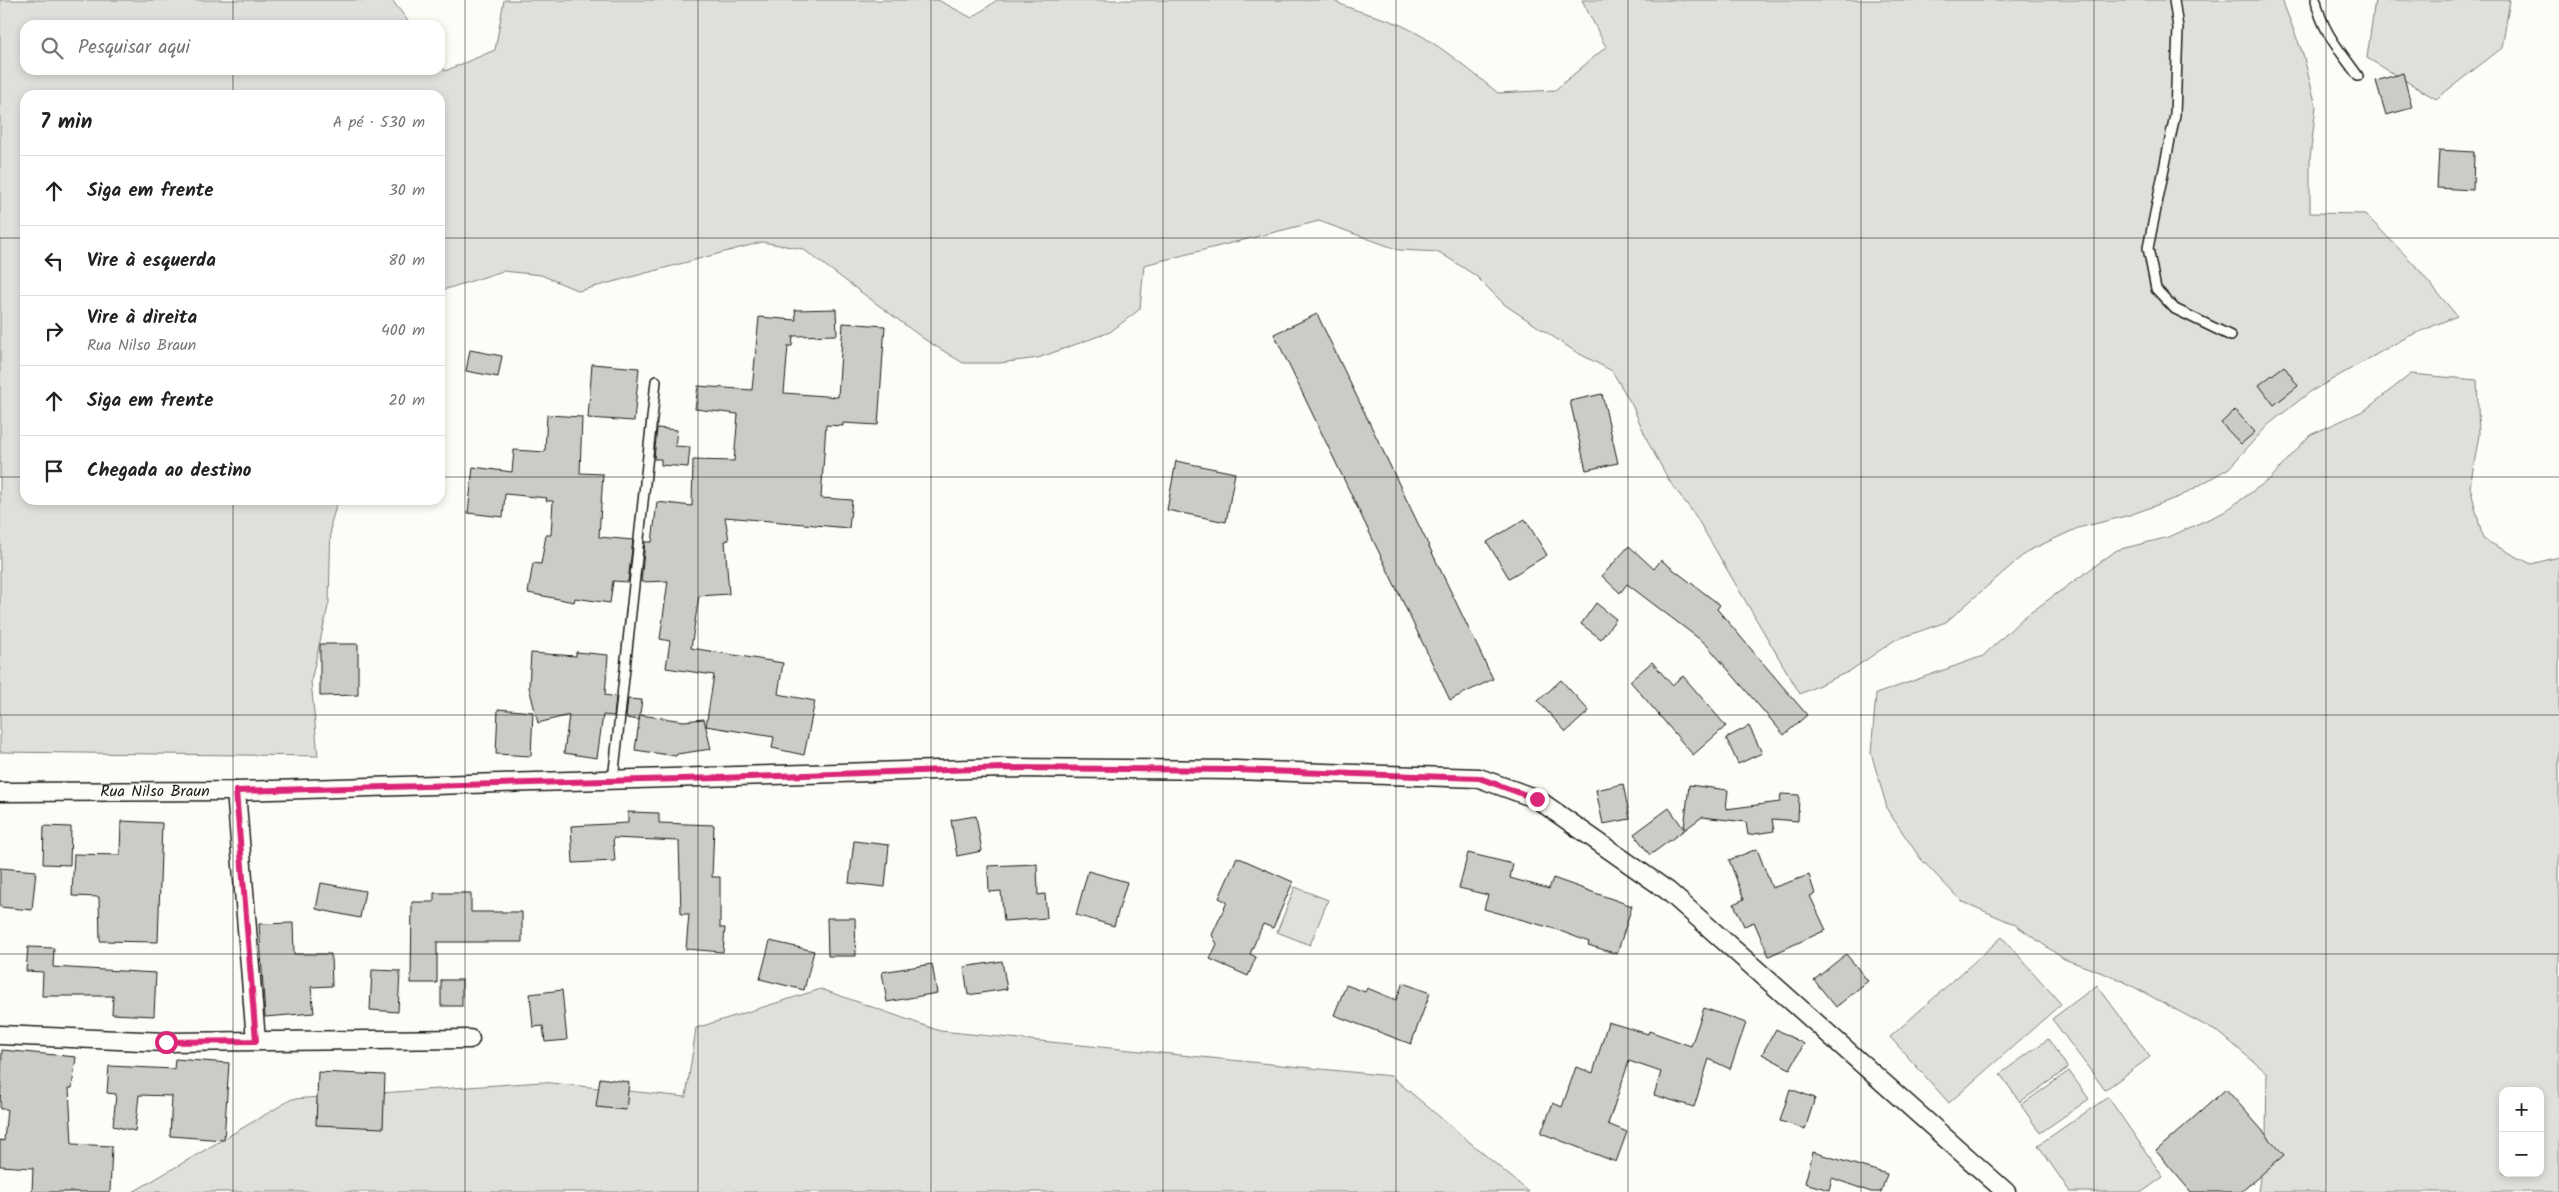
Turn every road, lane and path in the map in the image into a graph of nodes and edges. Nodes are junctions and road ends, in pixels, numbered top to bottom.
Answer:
1 (2174, 0) edge
2 (2316, 0) edge
3 (2358, 76) dead end
4 (2231, 336) dead end
5 (656, 381) dead end
6 (613, 780) junction
7 (236, 791) junction
8 (0, 792) edge
9 (0, 1035) edge
10 (470, 1039) dead end
11 (256, 1041) junction
12 (2006, 1192) edge

1 - 4 lane
2 - 3 lane
5 - 6 lane
6 - 7 street, Rua Nilso Braun
6 - 12 street, Rua Nilso Braun
7 - 8 street, Rua Nilso Braun
7 - 11 street
9 - 11 street
10 - 11 street

